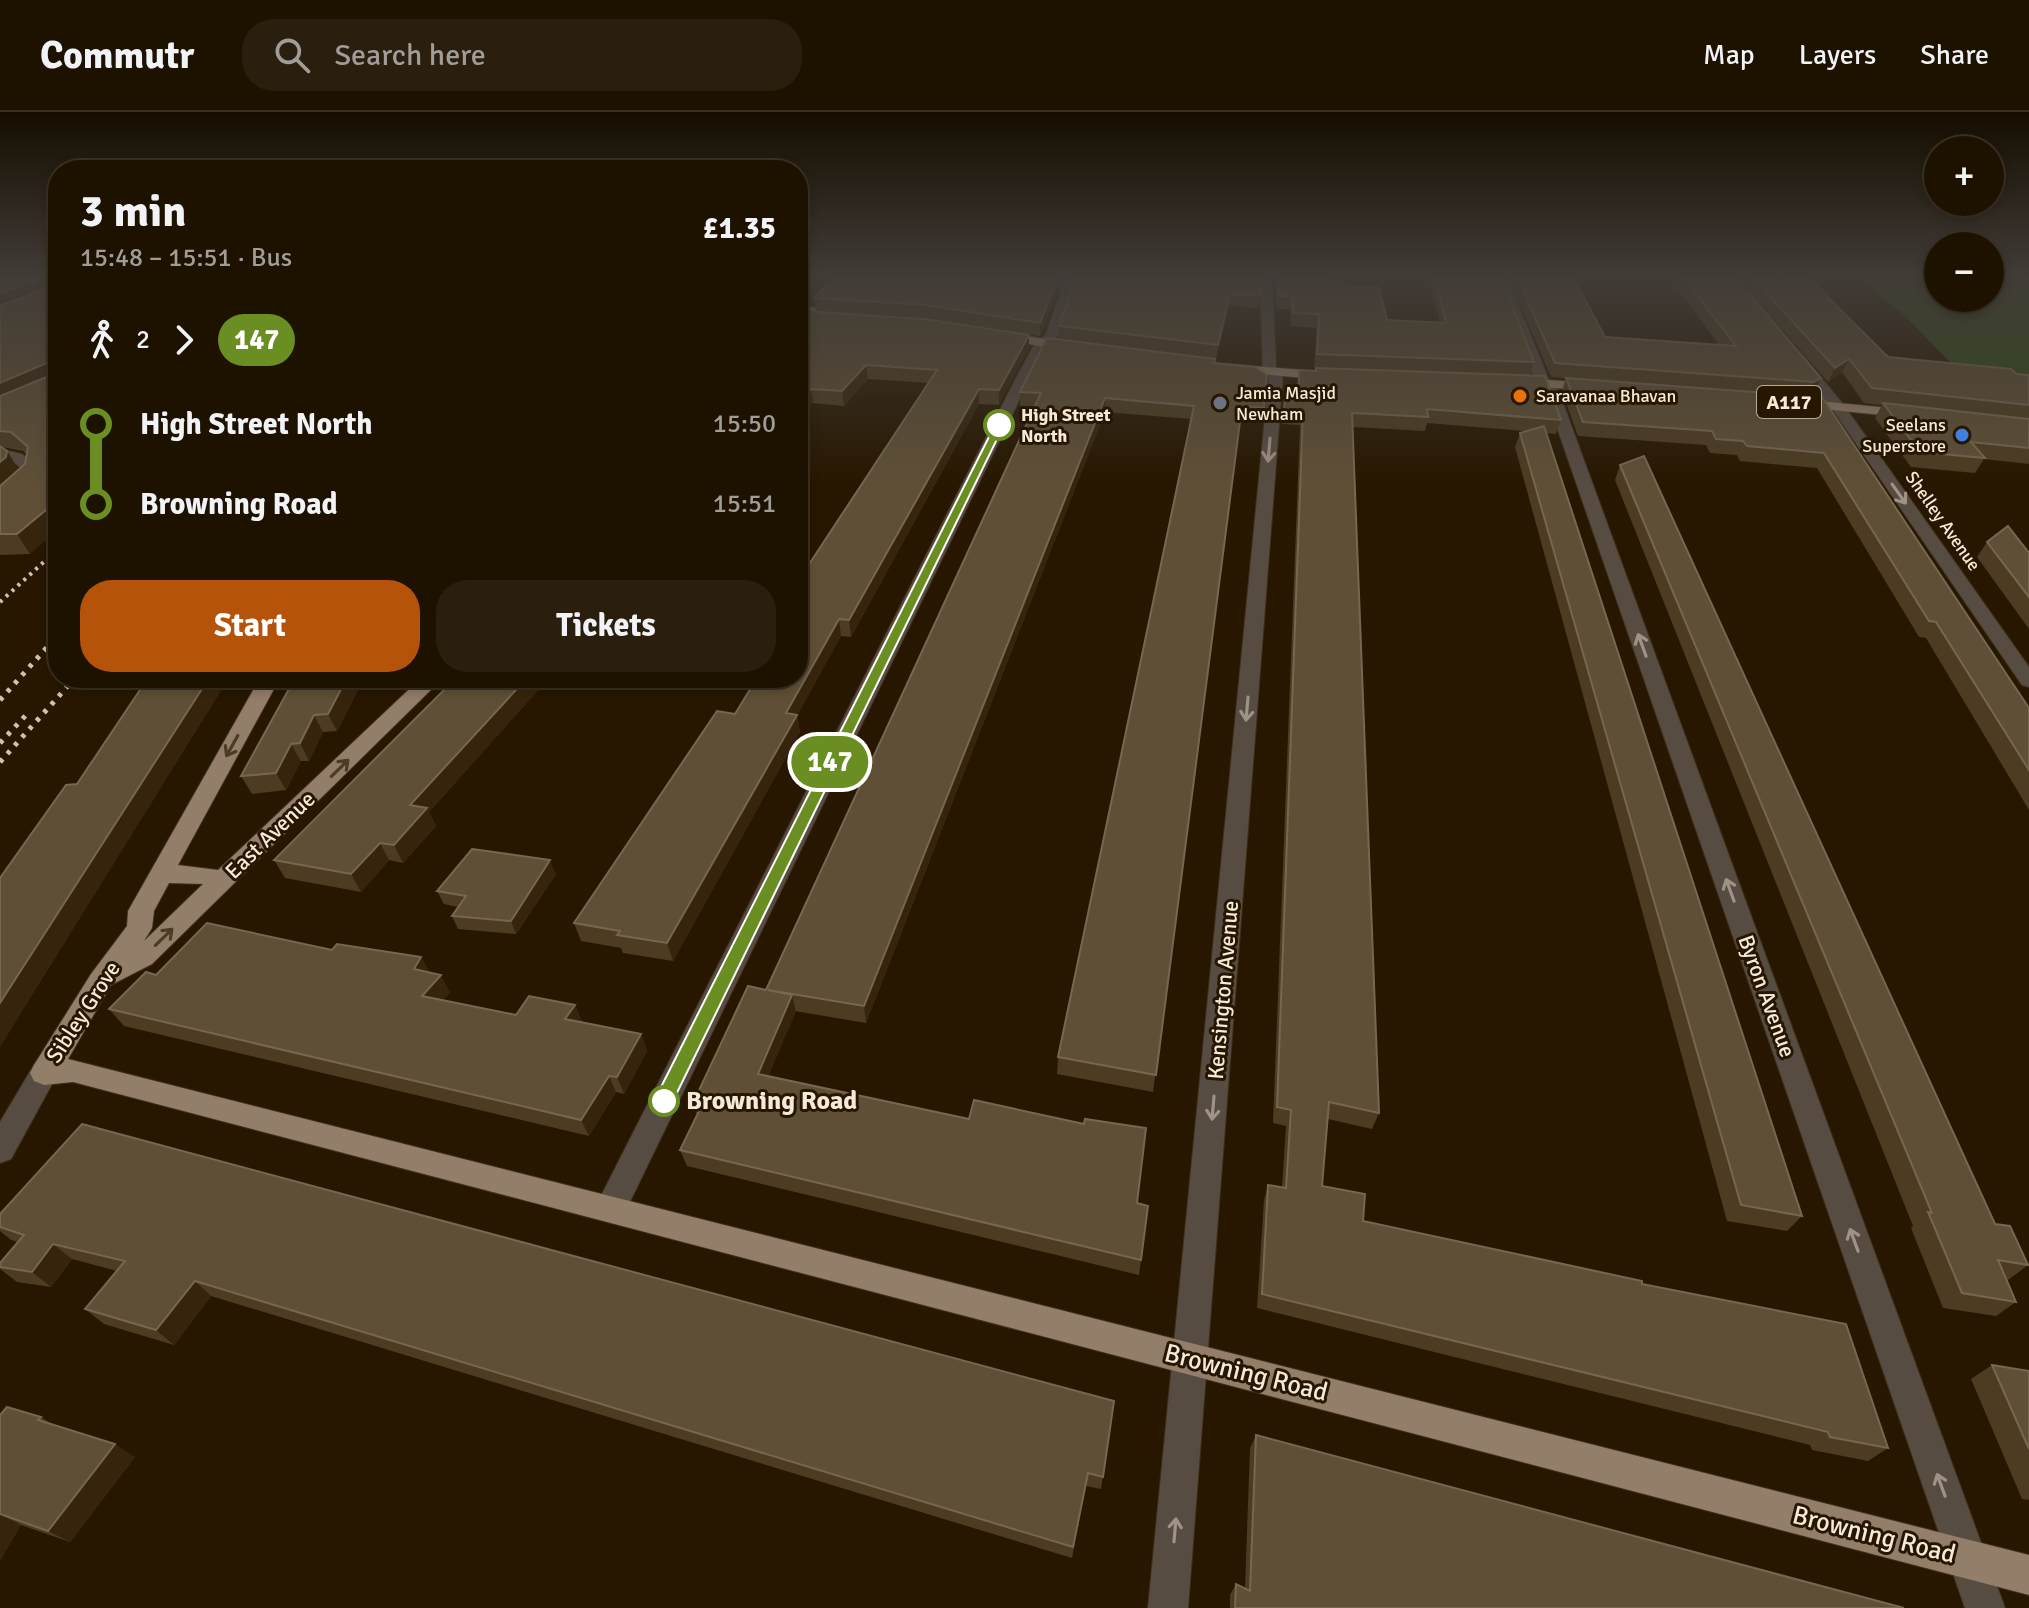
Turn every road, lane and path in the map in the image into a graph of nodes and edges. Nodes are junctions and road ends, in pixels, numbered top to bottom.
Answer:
1 (1039, 347) edge
2 (1068, 347) edge
3 (1271, 347) edge
4 (1530, 347) edge
5 (1787, 347) edge
6 (1088, 350) edge
7 (1223, 367) edge
8 (1273, 372) junction
9 (1346, 377) edge
10 (1500, 382) edge
11 (1546, 384) junction
12 (1611, 388) edge
13 (1777, 401) edge
14 (1838, 407) junction
15 (1922, 415) edge
16 (0, 454) edge
17 (0, 504) edge
18 (2029, 681) edge
19 (264, 688) edge
20 (423, 688) edge
21 (162, 874) junction
22 (223, 880) junction
23 (100, 981) junction
24 (44, 1073) junction
25 (0, 1150) edge
26 (611, 1208) junction
27 (1191, 1359) junction
28 (1967, 1559) junction
29 (2029, 1575) edge
30 (1168, 1608) edge
31 (1985, 1608) edge

1 - 26 street
2 - 6 main road
3 - 8 street, Kensington Avenue
4 - 11 street, Byron Avenue
5 - 14 street, Shelley Avenue
7 - 8 main road
8 - 9 main road
8 -> 27 street, Kensington Avenue
10 - 11 main road
11 - 12 main road
28 -> 11 street, Byron Avenue
13 - 14 main road, A117
14 - 15 main road, A117
14 -> 18 street, Shelley Avenue
16 - 17 street
19 -> 21 main road, Sibley Grove
22 -> 20 main road, East Avenue
21 - 22 main road
21 - 23 main road, Sibley Grove
23 -> 22 main road, East Avenue
23 - 24 main road, Sibley Grove
24 - 25 street, Sibley Grove
24 - 26 main road, Browning Road
26 - 27 main road, Browning Road
27 - 28 main road, Browning Road
30 -> 27 street, Kensington Avenue
28 - 29 main road, Browning Road
28 - 31 street, Byron Avenue

